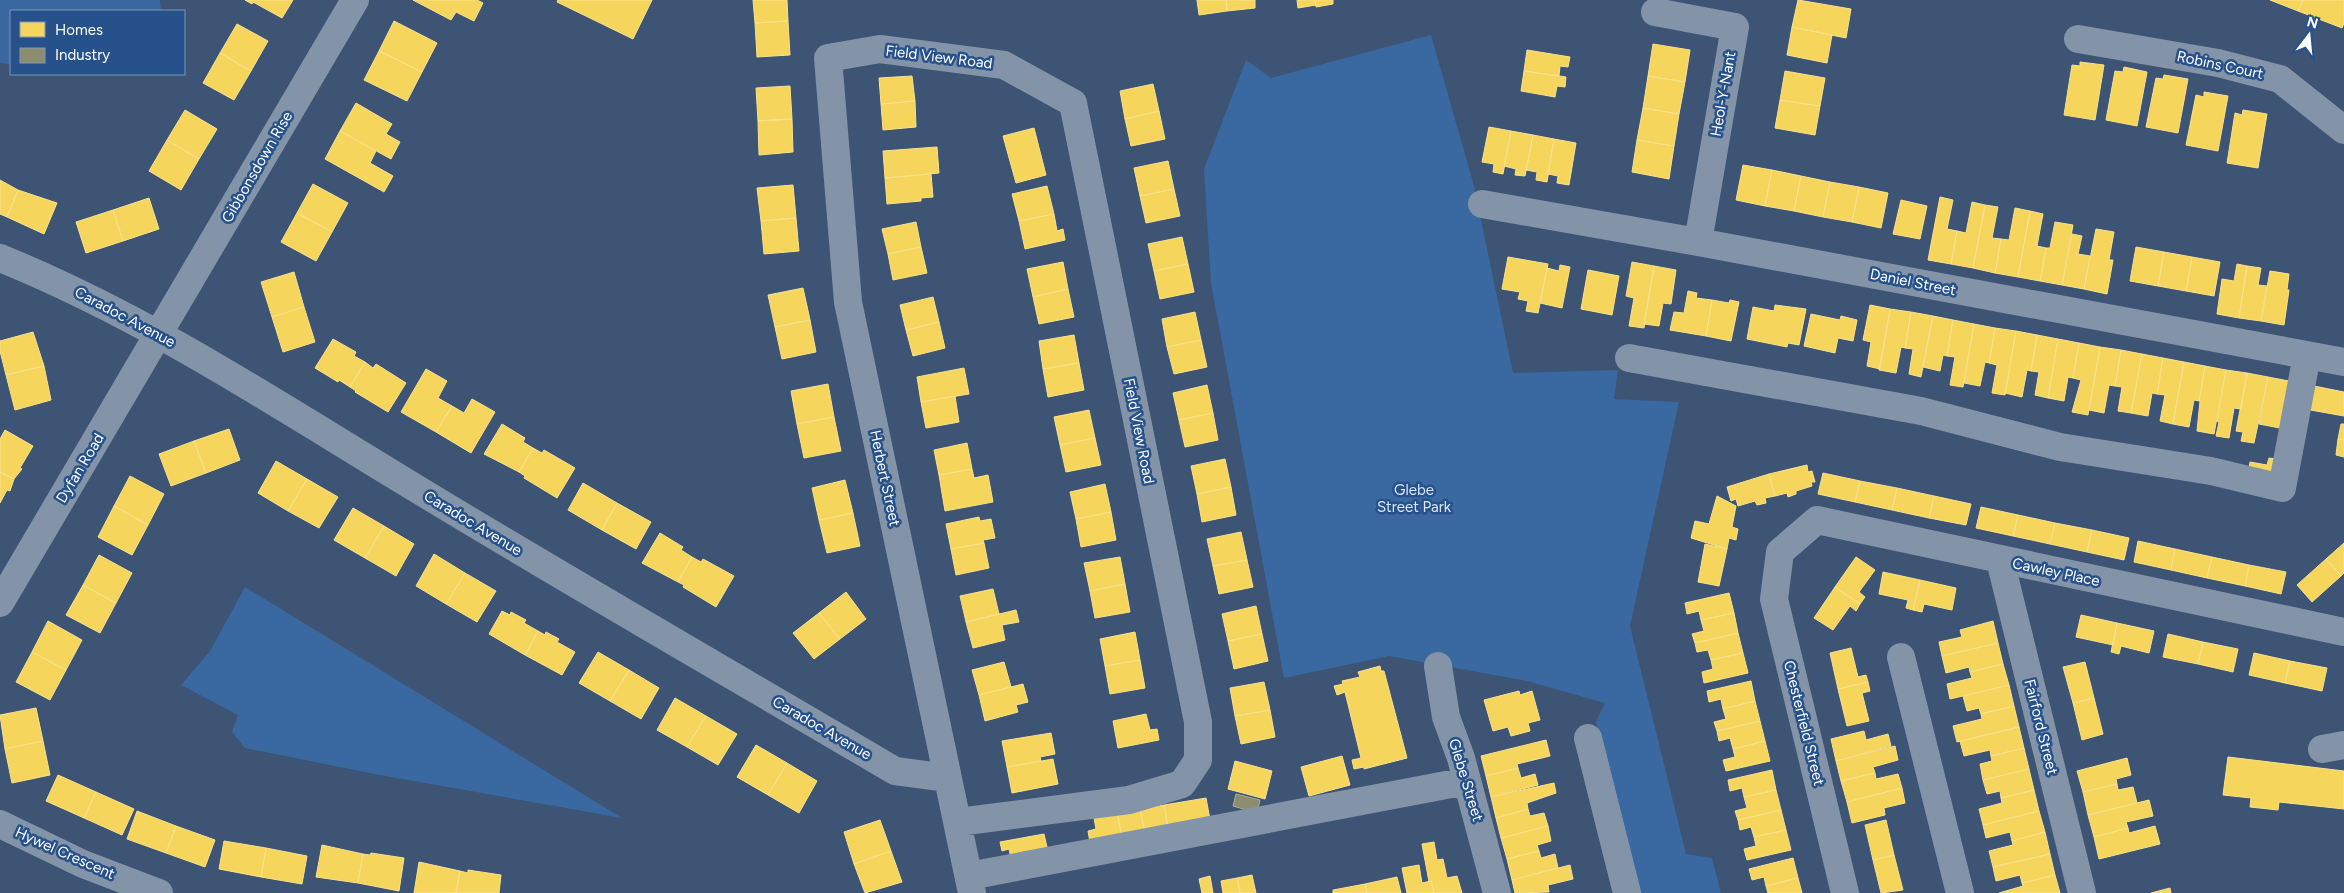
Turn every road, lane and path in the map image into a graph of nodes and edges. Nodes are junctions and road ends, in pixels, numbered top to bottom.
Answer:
1 (354, 0) edge
2 (1654, 12) dead end
3 (2078, 40) dead end
4 (828, 58) joint
5 (2344, 130) edge
6 (1482, 204) dead end
7 (1698, 242) junction
8 (0, 258) edge
9 (159, 334) junction
10 (2308, 355) junction
11 (1630, 358) dead end
12 (2344, 362) edge
13 (1780, 552) joint
14 (2000, 560) junction
15 (0, 603) edge
16 (2344, 632) edge
17 (1901, 657) dead end
18 (1438, 666) dead end
19 (1588, 738) dead end
20 (948, 778) junction
21 (1468, 781) junction
22 (958, 822) junction
23 (0, 824) edge
24 (971, 885) edge
25 (159, 893) edge
26 (1497, 893) edge
27 (1627, 893) edge
28 (1845, 893) edge
29 (1960, 893) edge
30 (2082, 893) edge

1 - 9 street, Gibbonsdown Rise
2 - 7 street, Heol-Y-Nant
3 - 5 street, Robins Court
4 - 20 street, Herbert Street
4 - 22 street, Field View Road
6 - 7 street, Daniel Street
7 - 10 street, Daniel Street
8 - 9 street, Caradoc Avenue
9 - 15 street, Dyfan Road
9 - 20 street, Caradoc Avenue
10 - 11 street
10 - 12 street, Daniel Street
13 - 14 street, Cawley Place
13 - 28 street, Chesterfield Street
14 - 16 street, Cawley Place
14 - 30 street, Fairford Street
17 - 29 street
18 - 21 street, Glebe Street
19 - 27 street
20 - 22 street, Herbert Street
21 - 24 street
21 - 26 street, Glebe Street
22 - 24 street, Herbert Street
23 - 25 street, Hywel Crescent

